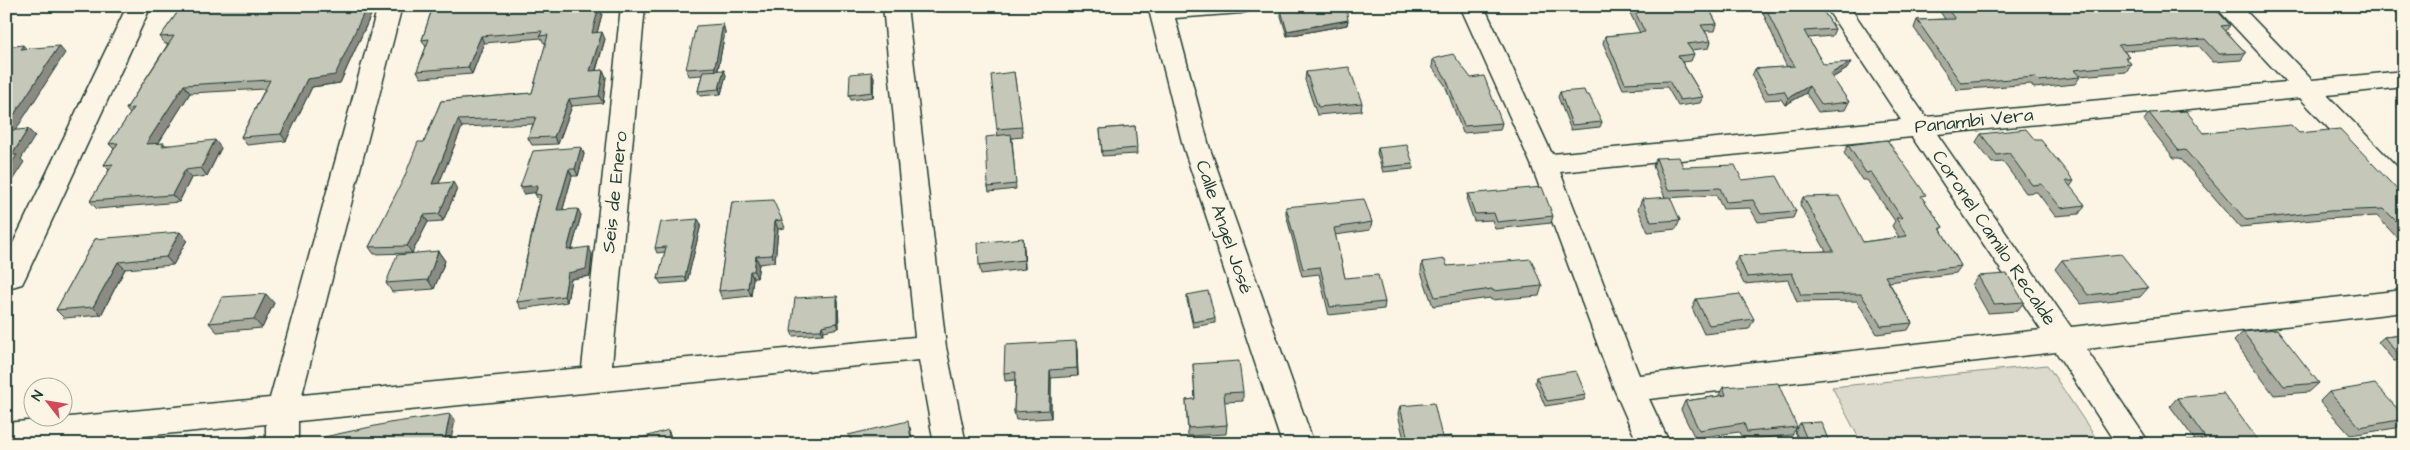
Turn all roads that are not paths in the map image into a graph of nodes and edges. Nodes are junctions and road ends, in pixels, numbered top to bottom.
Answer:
1 (139, 6) edge
2 (390, 6) edge
3 (633, 6) edge
4 (895, 6) edge
5 (1241, 6) edge
6 (1472, 6) edge
7 (1837, 6) edge
8 (2228, 6) edge
9 (1161, 9) edge
10 (2404, 79) edge
11 (2305, 87) junction
12 (1918, 126) junction
13 (1544, 164) junction
14 (2404, 191) edge
15 (12, 276) dead end
16 (2404, 301) edge
17 (2063, 340) junction
18 (931, 347) junction
19 (596, 378) junction
20 (1630, 389) junction
21 (282, 411) junction
22 (6, 436) edge
23 (282, 444) edge
24 (950, 444) edge
25 (1298, 444) edge
26 (1654, 444) edge
27 (2134, 444) edge

1 - 15 street
2 - 21 street
3 - 19 street, Seis de Enero
4 - 18 street
5 - 9 street
6 - 13 street
7 - 12 street, Coronel Camilo Recalde
8 - 11 street
9 - 25 street, Calle Angel José
10 - 11 street, Panambi Vera
11 - 12 street, Panambi Vera
11 - 14 street
12 - 13 street, Panambi Vera
12 - 17 street, Coronel Camilo Recalde
13 - 20 street
16 - 17 street
17 - 20 street
17 - 27 street, Coronel Camilo Recalde
18 - 19 street
18 - 24 street
19 - 21 street
20 - 26 street
21 - 22 street
21 - 23 street

